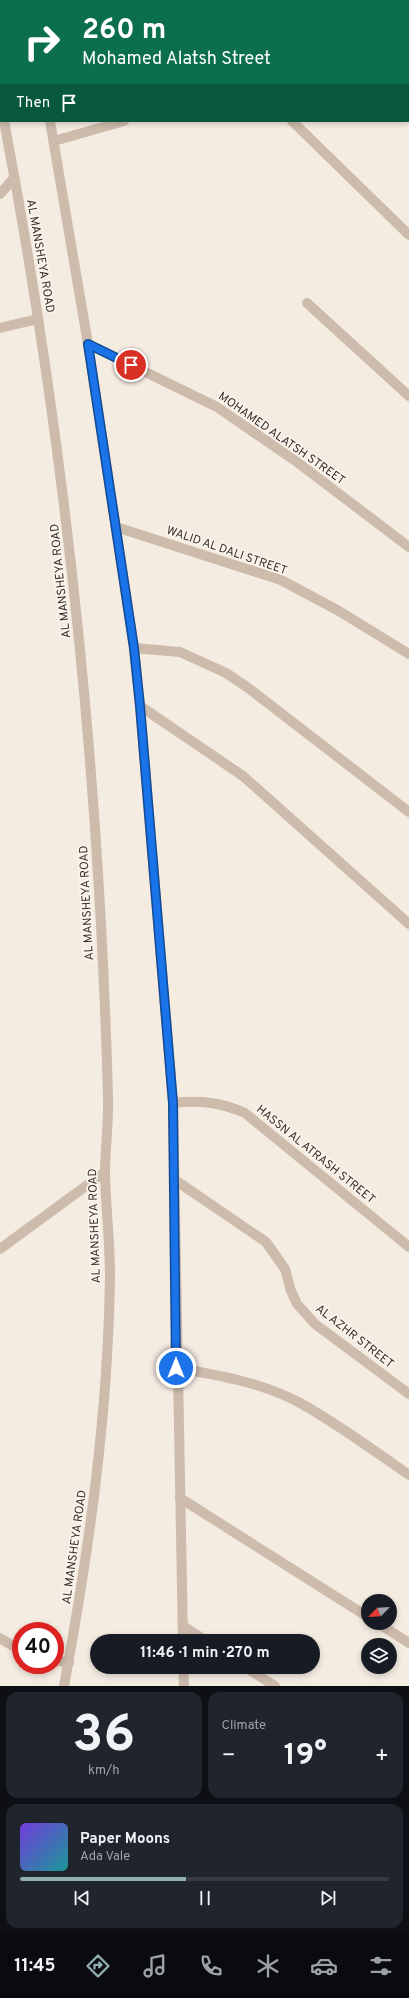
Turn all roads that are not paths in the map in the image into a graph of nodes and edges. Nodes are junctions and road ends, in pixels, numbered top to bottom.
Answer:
1 (4, 122) edge
2 (50, 122) edge
3 (120, 122) edge
4 (293, 122) edge
5 (54, 141) junction
6 (14, 178) junction
7 (0, 194) edge
8 (409, 235) edge
9 (307, 303) dead end
10 (38, 319) junction
11 (0, 328) edge
12 (88, 344) junction
13 (409, 396) edge
14 (116, 527) junction
15 (409, 547) edge
16 (134, 648) junction
17 (409, 654) edge
18 (140, 706) junction
19 (409, 812) edge
20 (409, 924) edge
21 (173, 1103) junction
22 (105, 1172) junction
23 (175, 1180) junction
24 (409, 1246) edge
25 (0, 1249) edge
26 (176, 1368) junction
27 (409, 1394) edge
28 (409, 1475) edge
29 (180, 1498) junction
30 (361, 1613) edge
31 (183, 1626) junction
32 (389, 1630) edge
33 (183, 1634) edge
34 (195, 1634) edge
35 (0, 1638) edge
36 (409, 1643) edge
37 (12, 1645) edge
38 (64, 1662) edge
39 (69, 1663) junction
40 (184, 1674) edge
41 (256, 1674) edge
42 (64, 1686) edge
43 (184, 1686) edge
44 (275, 1686) edge

1 - 6 street, AL MANSHEYA ROAD
2 - 5 street
3 - 5 street
4 - 8 street
5 - 12 street
6 - 7 street
6 - 10 street, AL MANSHEYA ROAD
9 - 13 street
10 - 11 street
10 - 22 street, AL MANSHEYA ROAD
12 - 14 street
12 - 15 street, MOHAMED ALATSH STREET
14 - 16 street
14 - 17 street, WALID AL DALI STREET
16 - 18 street
16 - 19 street
18 - 20 street
18 - 21 street
21 - 23 street
21 - 24 street, HASSN AL ATRASH STREET
22 - 25 street
22 - 39 street, AL MANSHEYA ROAD
23 - 26 street
23 - 27 street, AL AZHR STREET
26 - 28 street
26 - 29 street
29 - 30 street
29 - 31 street
31 - 33 street
31 - 34 street
32 - 36 street
35 - 37 street
38 - 39 street
39 - 42 street, AL MANSHEYA ROAD
40 - 43 street
41 - 44 street

